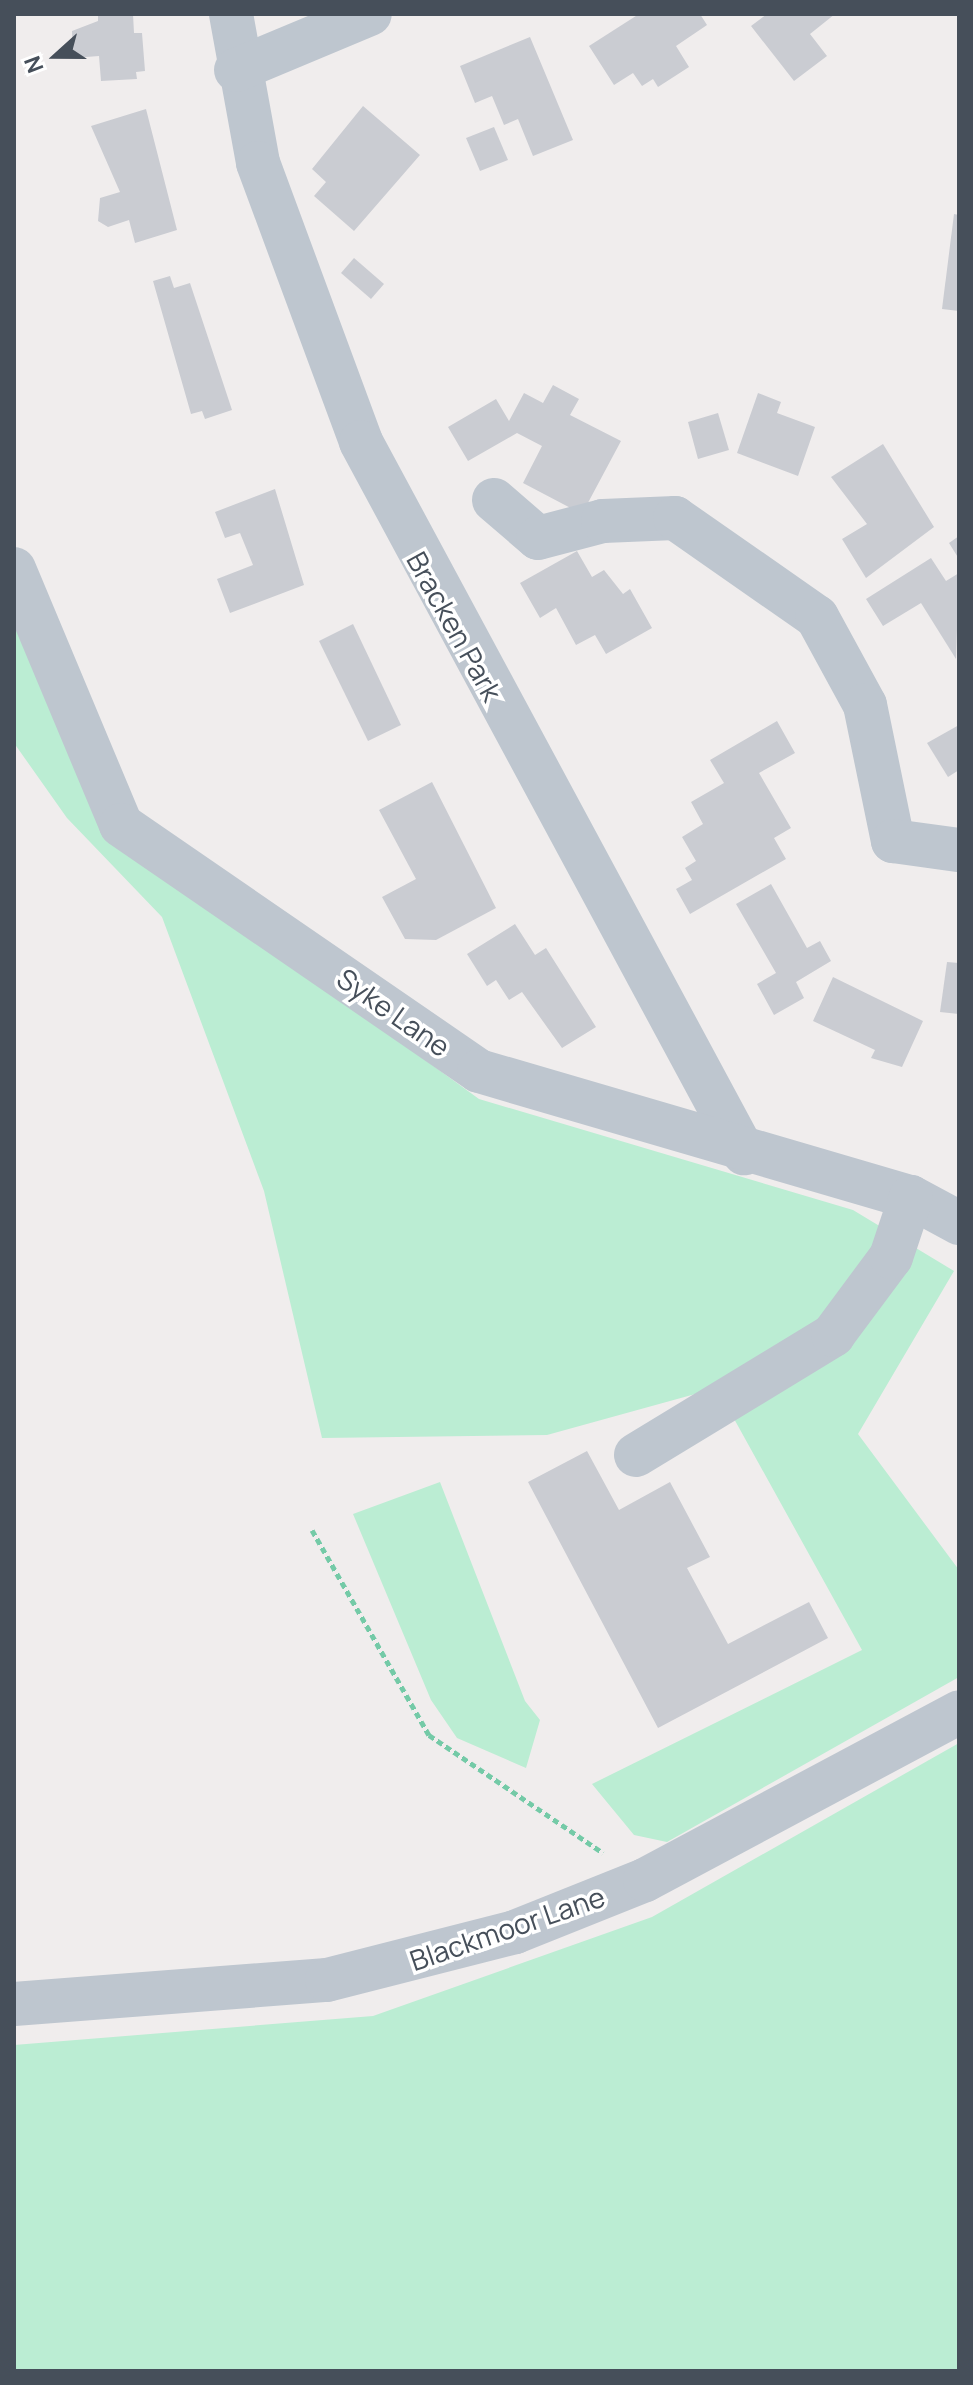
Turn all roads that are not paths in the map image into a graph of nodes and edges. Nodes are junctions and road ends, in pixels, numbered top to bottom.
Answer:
1 (231, 14) edge
2 (370, 14) edge
3 (236, 70) junction
4 (494, 500) dead end
5 (14, 569) edge
6 (959, 850) edge
7 (744, 1153) junction
8 (911, 1197) junction
9 (959, 1223) edge
10 (636, 1455) dead end
11 (959, 1712) edge
12 (14, 2004) edge

1 - 3 street, Bracken Park
2 - 3 street
3 - 7 street, Bracken Park
4 - 6 street
5 - 7 street, Syke Lane
7 - 8 street, Syke Lane
8 - 9 street, Syke Lane
8 - 10 street
11 - 12 street, Blackmoor Lane

